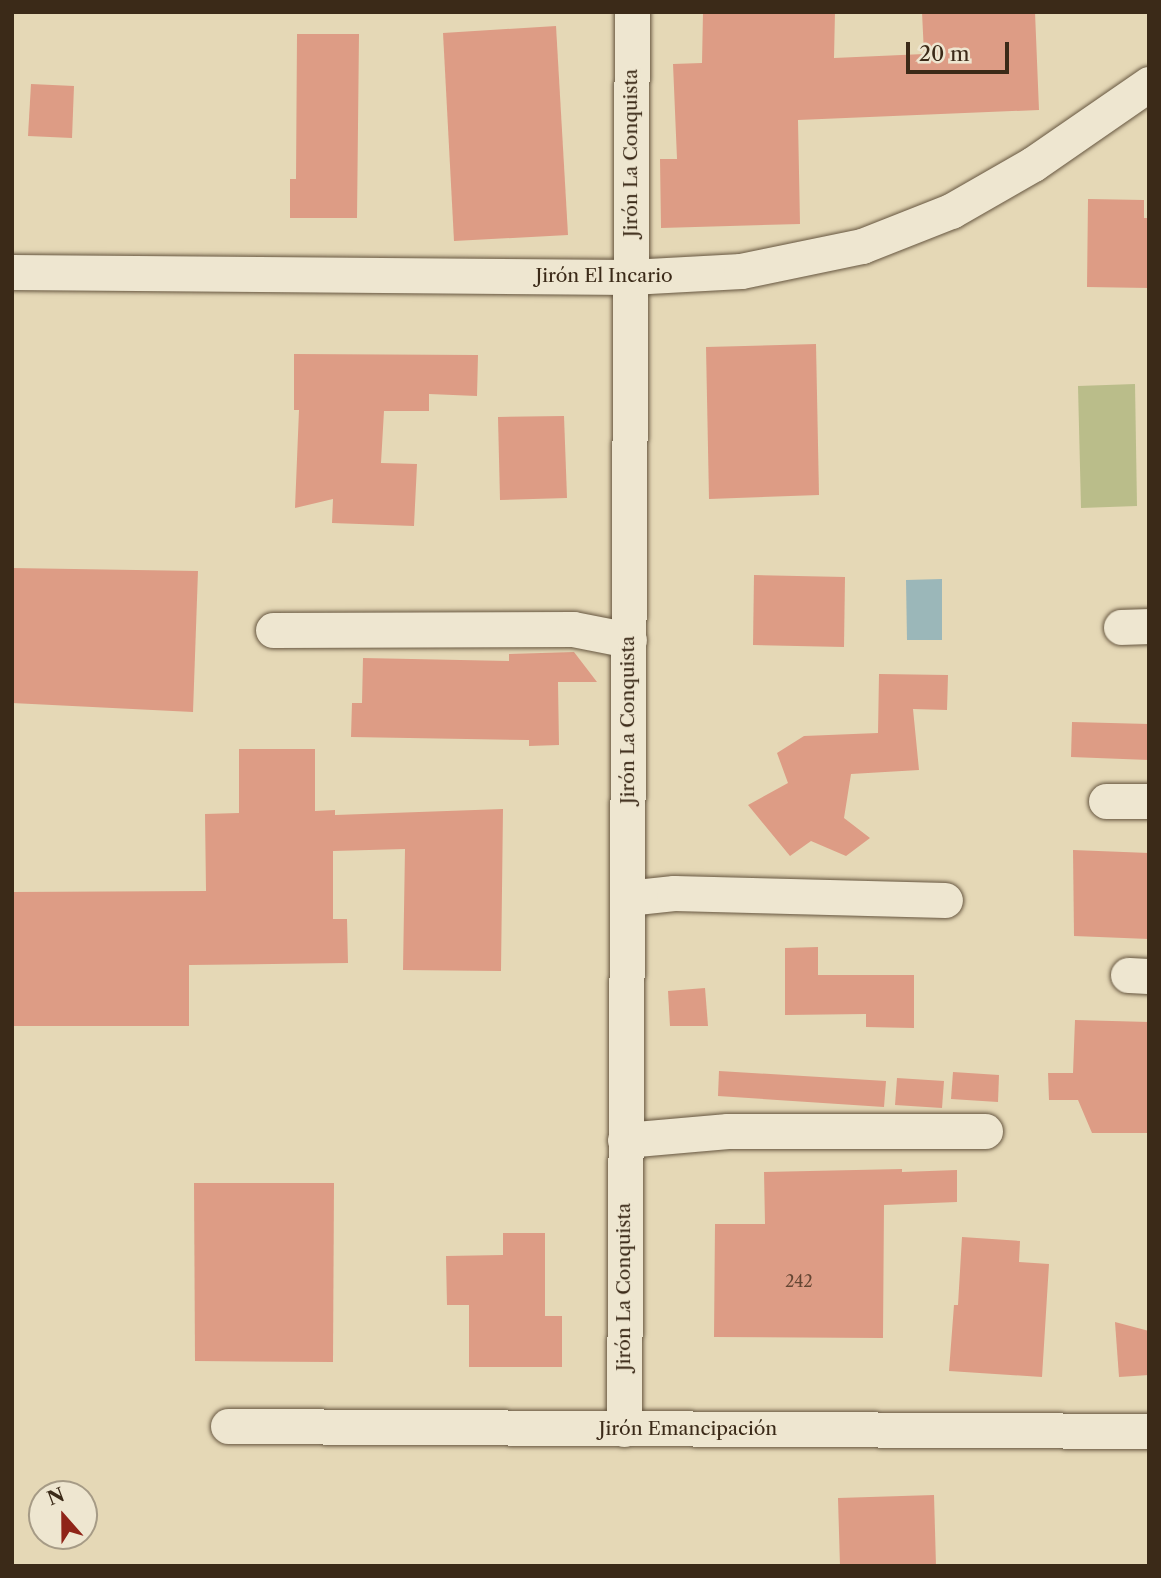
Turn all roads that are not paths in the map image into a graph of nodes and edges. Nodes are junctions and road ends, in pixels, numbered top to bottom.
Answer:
1 (632, 12) edge
2 (1149, 83) edge
3 (12, 272) edge
4 (630, 277) junction
5 (273, 629) dead end
6 (629, 640) junction
7 (1106, 801) dead end
8 (1149, 801) edge
9 (626, 898) junction
10 (944, 900) dead end
11 (985, 1131) dead end
12 (625, 1140) junction
13 (228, 1426) dead end
14 (624, 1429) junction
15 (1149, 1431) edge

1 - 4 street, Jirón La Conquista
2 - 4 street, Jirón El Incario
3 - 4 street, Jirón El Incario
4 - 6 street, Jirón La Conquista
5 - 6 street
6 - 9 street, Jirón La Conquista
7 - 8 street
9 - 10 street
9 - 12 street, Jirón La Conquista
11 - 12 street
12 - 14 street, Jirón La Conquista
13 - 14 street, Jirón Emancipación
14 - 15 street, Jirón Emancipación

